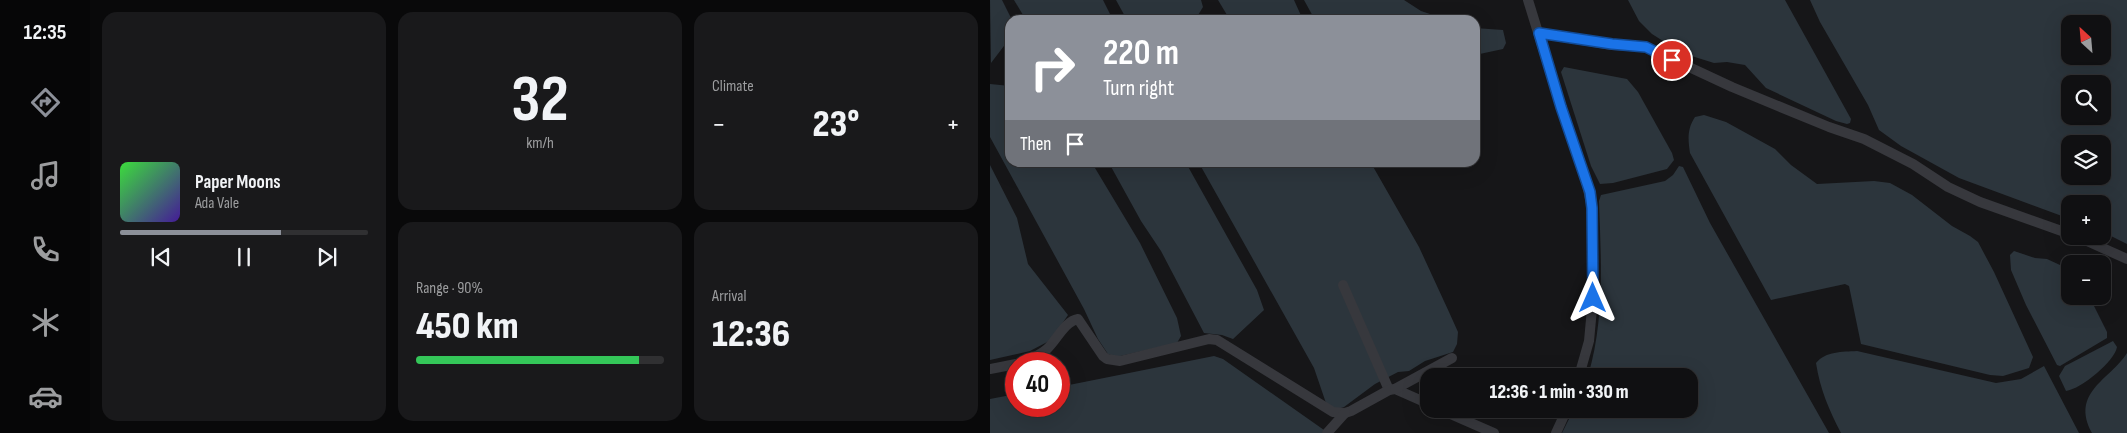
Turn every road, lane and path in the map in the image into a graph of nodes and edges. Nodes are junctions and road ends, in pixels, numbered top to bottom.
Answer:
1 (1528, 0) edge
2 (1539, 33) junction
3 (2061, 231) edge
4 (2096, 245) edge
5 (2127, 259) edge
6 (1343, 286) dead end
7 (1043, 352) edge
8 (1452, 358) dead end
9 (1005, 366) edge
10 (1581, 368) edge
11 (990, 369) edge
12 (1392, 389) junction
13 (1420, 400) edge
14 (1345, 413) junction
15 (1460, 418) edge
16 (1563, 418) edge
17 (1327, 433) edge
18 (1494, 433) edge
19 (1556, 433) edge

1 - 2 street
2 - 3 street
2 - 10 street
4 - 5 street
6 - 12 street
7 - 14 street
8 - 12 street
9 - 11 street
12 - 13 street
12 - 14 street
14 - 17 street
15 - 18 street
16 - 19 street

